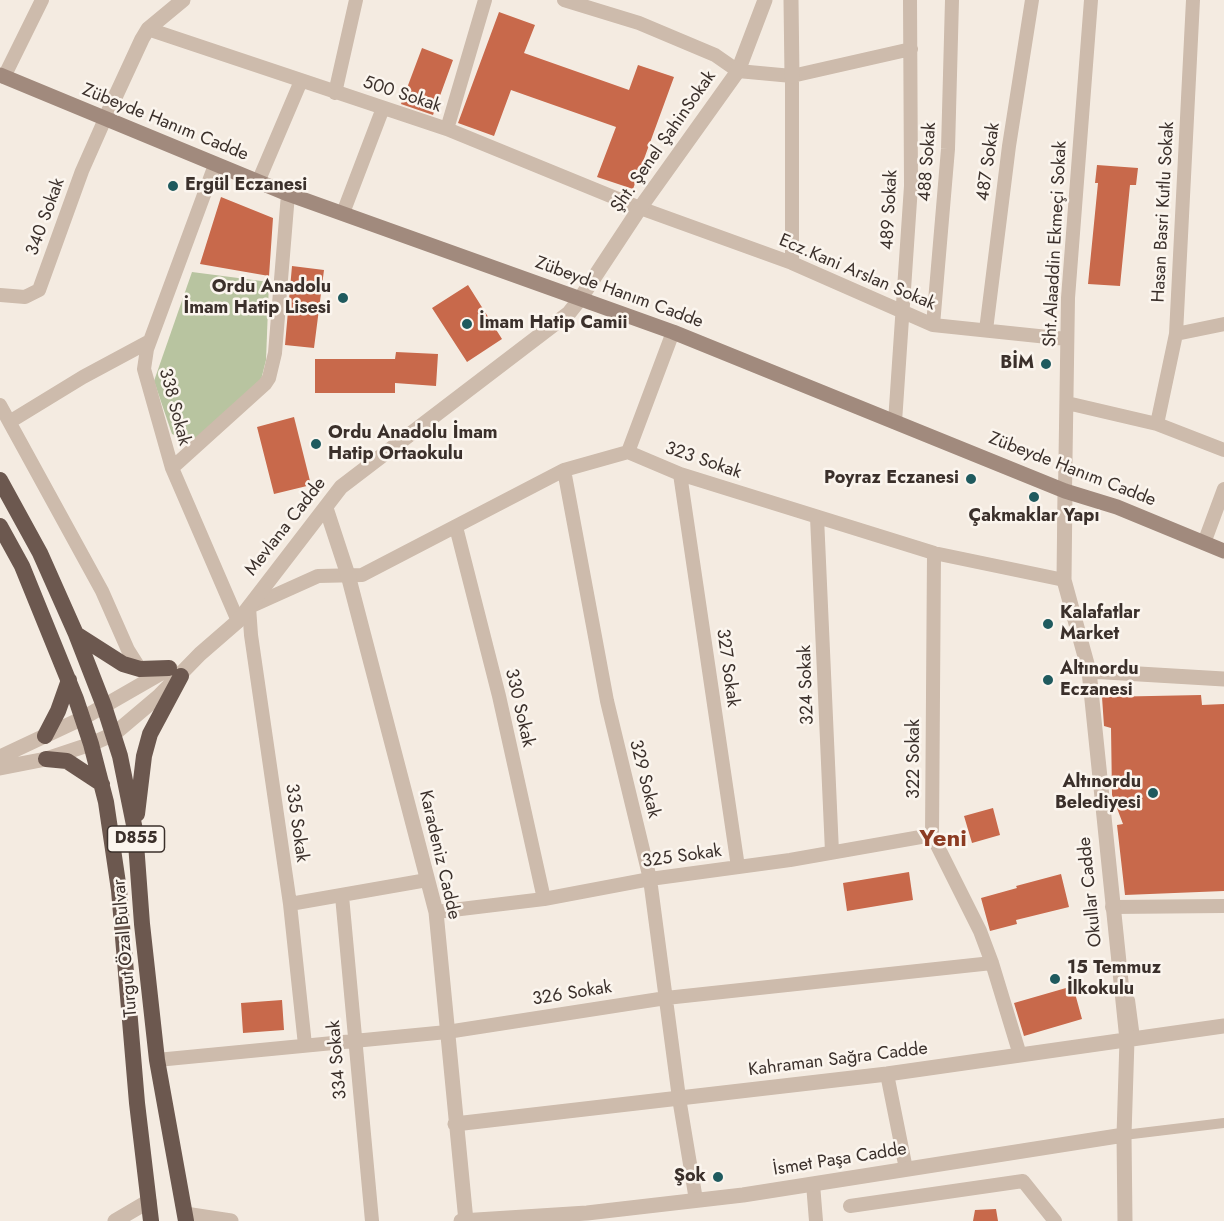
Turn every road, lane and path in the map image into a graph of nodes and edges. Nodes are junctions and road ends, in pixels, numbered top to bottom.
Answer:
1 (42, 0) edge
2 (183, 0) edge
3 (356, 0) edge
4 (485, 0) edge
5 (564, 0) edge
6 (765, 0) edge
7 (791, 0) edge
8 (910, 0) edge
9 (952, 0) edge
10 (1032, 0) edge
11 (1091, 0) edge
12 (1193, 0) edge
13 (148, 29) junction
14 (911, 49) junction
15 (738, 71) junction
16 (2, 76) edge
17 (792, 76) junction
18 (301, 81) junction
19 (335, 93) junction
20 (383, 108) junction
21 (105, 119) junction
22 (447, 129) junction
23 (215, 165) junction
24 (258, 182) junction
25 (288, 194) junction
26 (640, 207) junction
27 (343, 213) junction
28 (792, 263) junction
29 (0, 295) edge
30 (580, 299) junction
31 (903, 314) junction
32 (1224, 324) edge
33 (933, 325) junction
34 (986, 330) junction
35 (673, 332) junction
36 (1176, 334) junction
37 (1067, 339) junction
38 (150, 341) junction
39 (1067, 403) junction
40 (0, 405) edge
41 (10, 421) junction
42 (895, 422) junction
43 (1157, 424) junction
44 (1224, 450) edge
45 (628, 452) junction
46 (172, 468) junction
47 (564, 470) junction
48 (680, 474) junction
49 (0, 480) edge
50 (1224, 489) edge
51 (1065, 491) junction
52 (326, 508) junction
53 (818, 517) junction
54 (0, 526) edge
55 (456, 527) junction
56 (1204, 543) junction
57 (1224, 551) edge
58 (934, 553) junction
59 (348, 575) junction
60 (1064, 580) junction
61 (249, 607) junction
62 (238, 621) junction
63 (76, 634) junction
64 (140, 669) junction
65 (1091, 671) junction
66 (175, 672) junction
67 (1224, 679) edge
68 (69, 680) junction
69 (104, 706) junction
70 (83, 718) junction
71 (114, 734) junction
72 (45, 736) junction
73 (91, 744) junction
74 (0, 757) edge
75 (46, 759) junction
76 (0, 768) edge
77 (102, 784) junction
78 (135, 830) junction
79 (932, 835) junction
80 (832, 852) junction
81 (738, 867) junction
82 (650, 879) junction
83 (427, 880) junction
84 (342, 896) junction
85 (544, 899) junction
86 (290, 904) junction
87 (1224, 906) edge
88 (1115, 907) junction
89 (436, 912) junction
90 (992, 963) junction
91 (666, 998) junction
92 (1224, 1026) edge
93 (447, 1032) junction
94 (1131, 1039) junction
95 (354, 1040) junction
96 (305, 1045) junction
97 (1020, 1055) junction
98 (157, 1060) junction
99 (886, 1074) junction
100 (679, 1098) junction
101 (455, 1124) junction
102 (1224, 1124) edge
103 (1124, 1136) junction
104 (906, 1170) junction
105 (813, 1184) junction
106 (696, 1200) junction
107 (149, 1201) junction
108 (850, 1206) dead end
109 (185, 1218) edge
110 (115, 1221) edge
111 (151, 1221) edge
112 (231, 1221) edge
113 (372, 1221) edge
114 (464, 1221) edge
115 (816, 1221) edge
116 (1055, 1221) edge
117 (1125, 1221) edge

1 - 16 street
2 - 13 street
3 - 19 street
4 - 22 street
5 - 15 street
6 - 15 street, Şht. Şenel ŞahinSokak
7 - 17 street
8 - 14 street, 489 Sokak
9 - 33 street, 488 Sokak
10 - 34 street, 487 Sokak
11 - 37 street, Sht.Alaaddin Ekmeçi Sokak
12 - 36 street, Hasan Basri Kutlu Sokak
13 - 18 street, 500 Sokak
13 - 21 street
14 - 17 street
14 - 31 street, 489 Sokak
15 - 17 street
15 - 26 street, Şht. Şenel ŞahinSokak
16 - 21 main road, Zübeyde Hanım Cadde
17 - 28 street
18 - 19 street, 500 Sokak
18 - 24 street
19 - 20 street, 500 Sokak
20 - 22 street, 500 Sokak
20 - 27 street
21 - 23 main road, Zübeyde Hanım Cadde
21 - 29 street, 340 Sokak
22 - 26 street, 500 Sokak
23 - 24 main road, Zübeyde Hanım Cadde
23 - 38 street, 338 Sokak
24 - 25 main road, Zübeyde Hanım Cadde
25 - 27 main road, Zübeyde Hanım Cadde
25 - 46 street
26 - 28 street, Ecz.Kani Arslan Sokak
26 - 30 street, Şht. Şenel ŞahinSokak
27 - 30 main road, Zübeyde Hanım Cadde
28 - 31 street, Ecz.Kani Arslan Sokak
30 - 35 main road, Zübeyde Hanım Cadde
30 - 52 street, Mevlana Cadde
31 - 33 street, Ecz.Kani Arslan Sokak
31 - 42 street, 489 Sokak
32 - 36 street
33 - 34 street, Ecz.Kani Arslan Sokak
34 - 37 street, Ecz.Kani Arslan Sokak
35 - 42 main road, Zübeyde Hanım Cadde
35 - 45 street
36 - 43 street, Hasan Basri Kutlu Sokak
37 - 39 street, Sht.Alaaddin Ekmeçi Sokak
38 - 41 street
38 - 46 street, 338 Sokak
39 - 43 street
39 - 51 street, Sht.Alaaddin Ekmeçi Sokak
40 - 41 street
41 - 64 street
42 - 51 main road, Zübeyde Hanım Cadde
43 - 44 street
45 - 47 street
45 - 48 street, 323 Sokak
46 - 62 street, 338 Sokak
47 - 55 street
47 - 82 street, 329 Sokak
48 - 53 street, 323 Sokak
48 - 81 street, 327 Sokak
49 - 63 highway, Turgut Özal Bulvar / D855
50 - 56 street
51 - 56 main road, Zübeyde Hanım Cadde
51 - 60 street, Okullar Cadde
52 - 59 street, Karadeniz Cadde
52 - 61 street, Mevlana Cadde
53 - 58 street, 323 Sokak
53 - 80 street, 324 Sokak
54 - 68 highway, Turgut Özal Bulvar / D855
55 - 59 street
55 - 85 street, 330 Sokak
56 - 57 main road, Zübeyde Hanım Cadde
58 - 60 street, 323 Sokak
58 - 79 street, 322 Sokak
59 - 61 street
59 - 83 street, Karadeniz Cadde
60 - 65 street, Okullar Cadde
61 - 62 street, Mevlana Cadde
61 - 86 street, 335 Sokak
62 - 66 street, Mevlana Cadde
63 - 64 highway
63 - 69 highway, Turgut Özal Bulvar / D855
64 - 66 highway
65 - 67 street
65 - 88 street, Okullar Cadde
66 - 69 street, Mevlana Cadde
66 - 71 street, Mevlana Cadde
66 - 78 highway
68 - 70 highway, Turgut Özal Bulvar / D855
68 - 72 highway
69 - 70 street, Mevlana Cadde
69 - 71 highway, Turgut Özal Bulvar / D855
70 - 72 street, Mevlana Cadde
70 - 73 highway, Turgut Özal Bulvar / D855
71 - 73 street, Mevlana Cadde
71 - 78 highway, Turgut Özal Bulvar / D855
72 - 74 street, Mevlana Cadde
73 - 75 street, Mevlana Cadde
73 - 77 highway, Turgut Özal Bulvar / D855
75 - 76 street, Mevlana Cadde
75 - 77 highway
77 - 107 highway, Turgut Özal Bulvar / D855
78 - 98 highway, Turgut Özal Bulvar / D855
79 - 80 street, 325 Sokak
79 - 90 street, 322 Sokak
80 - 81 street, 325 Sokak
81 - 82 street, 325 Sokak
82 - 85 street, 325 Sokak
82 - 91 street, 329 Sokak
83 - 84 street
83 - 89 street, Karadeniz Cadde
84 - 86 street
84 - 95 street, 334 Sokak
85 - 89 street, 325 Sokak
86 - 96 street, 335 Sokak
87 - 88 street
88 - 94 street, Okullar Cadde
89 - 93 street, Karadeniz Cadde
90 - 91 street, 326 Sokak
90 - 97 street, 322 Sokak
91 - 93 street, 326 Sokak
91 - 100 street, 329 Sokak
92 - 94 street, Kahraman Sağra Cadde
93 - 95 street, 326 Sokak
93 - 101 street, Karadeniz Cadde
94 - 97 street, Kahraman Sağra Cadde
94 - 103 street, Okullar Cadde
95 - 96 street, 326 Sokak
95 - 113 street, 334 Sokak
96 - 98 street, 326 Sokak
97 - 99 street, Kahraman Sağra Cadde
98 - 109 highway, Turgut Özal Bulvar / D855
99 - 100 street, Kahraman Sağra Cadde
99 - 104 street
100 - 101 street, Kahraman Sağra Cadde
100 - 106 street, 329 Sokak
101 - 114 street, Karadeniz Cadde
102 - 103 street, İsmet Paşa Cadde
103 - 104 street, İsmet Paşa Cadde
103 - 117 street, Okullar Cadde
104 - 105 street, İsmet Paşa Cadde
105 - 106 street, İsmet Paşa Cadde
105 - 115 street
106 - 114 street, İsmet Paşa Cadde
107 - 110 street
107 - 111 highway, Turgut Özal Bulvar / D855
108 - 116 street
109 - 112 street

